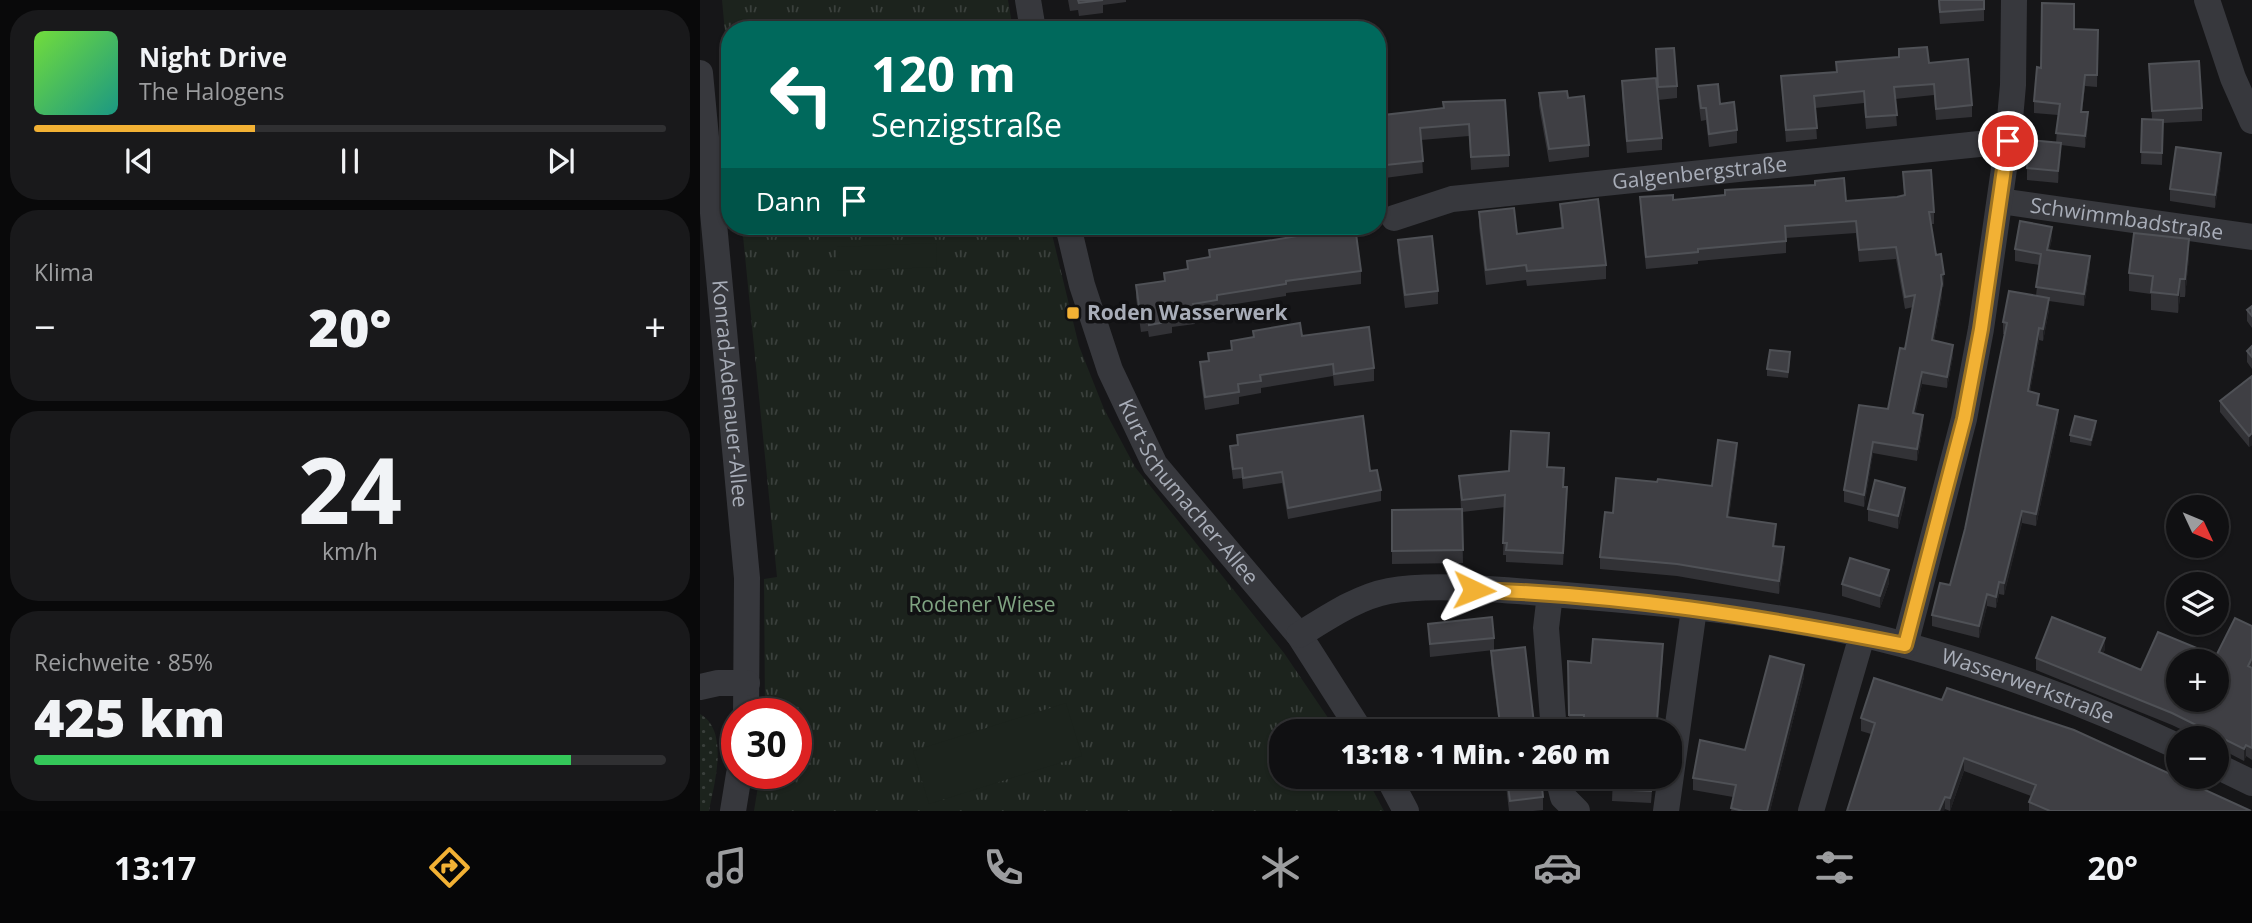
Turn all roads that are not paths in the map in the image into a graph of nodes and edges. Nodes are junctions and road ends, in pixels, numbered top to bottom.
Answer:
1 (1028, 0) edge
2 (2014, 0) edge
3 (2207, 0) edge
4 (1032, 21) edge
5 (700, 73) edge
6 (2252, 121) edge
7 (2008, 141) junction
8 (2000, 201) junction
9 (1394, 218) dead end
10 (1070, 235) edge
11 (2252, 237) edge
12 (1550, 594) junction
13 (1694, 609) junction
14 (1299, 635) junction
15 (1862, 636) junction
16 (1905, 645) junction
17 (747, 683) junction
18 (700, 687) edge
19 (747, 698) edge
20 (1353, 719) edge
21 (1553, 719) edge
22 (2166, 742) edge
23 (2229, 772) edge
24 (2252, 783) edge
25 (736, 789) edge
26 (1394, 789) edge
27 (1561, 789) edge
28 (733, 811) edge
29 (1406, 811) edge
30 (1577, 811) edge
31 (1666, 811) edge
32 (1811, 811) edge

1 - 4 street
2 - 7 street
3 - 6 street
5 - 17 street, Konrad-Adenauer-Allee
7 - 8 street
7 - 9 street, Galgenbergstraße
8 - 11 street, Schwimmbadstraße
8 - 16 street
10 - 14 street, Kurt-Schumacher-Allee
12 - 13 street, Wasserwerkstraße
12 - 14 street, Wasserwerkstraße
12 - 21 street
13 - 15 street, Wasserwerkstraße
13 - 31 street
14 - 20 street, Kurt-Schumacher-Allee
15 - 16 street, Wasserwerkstraße
15 - 32 street
16 - 22 street, Wasserwerkstraße
17 - 18 street
17 - 19 street, Konrad-Adenauer-Allee
23 - 24 street
25 - 28 street
26 - 29 street
27 - 30 street

